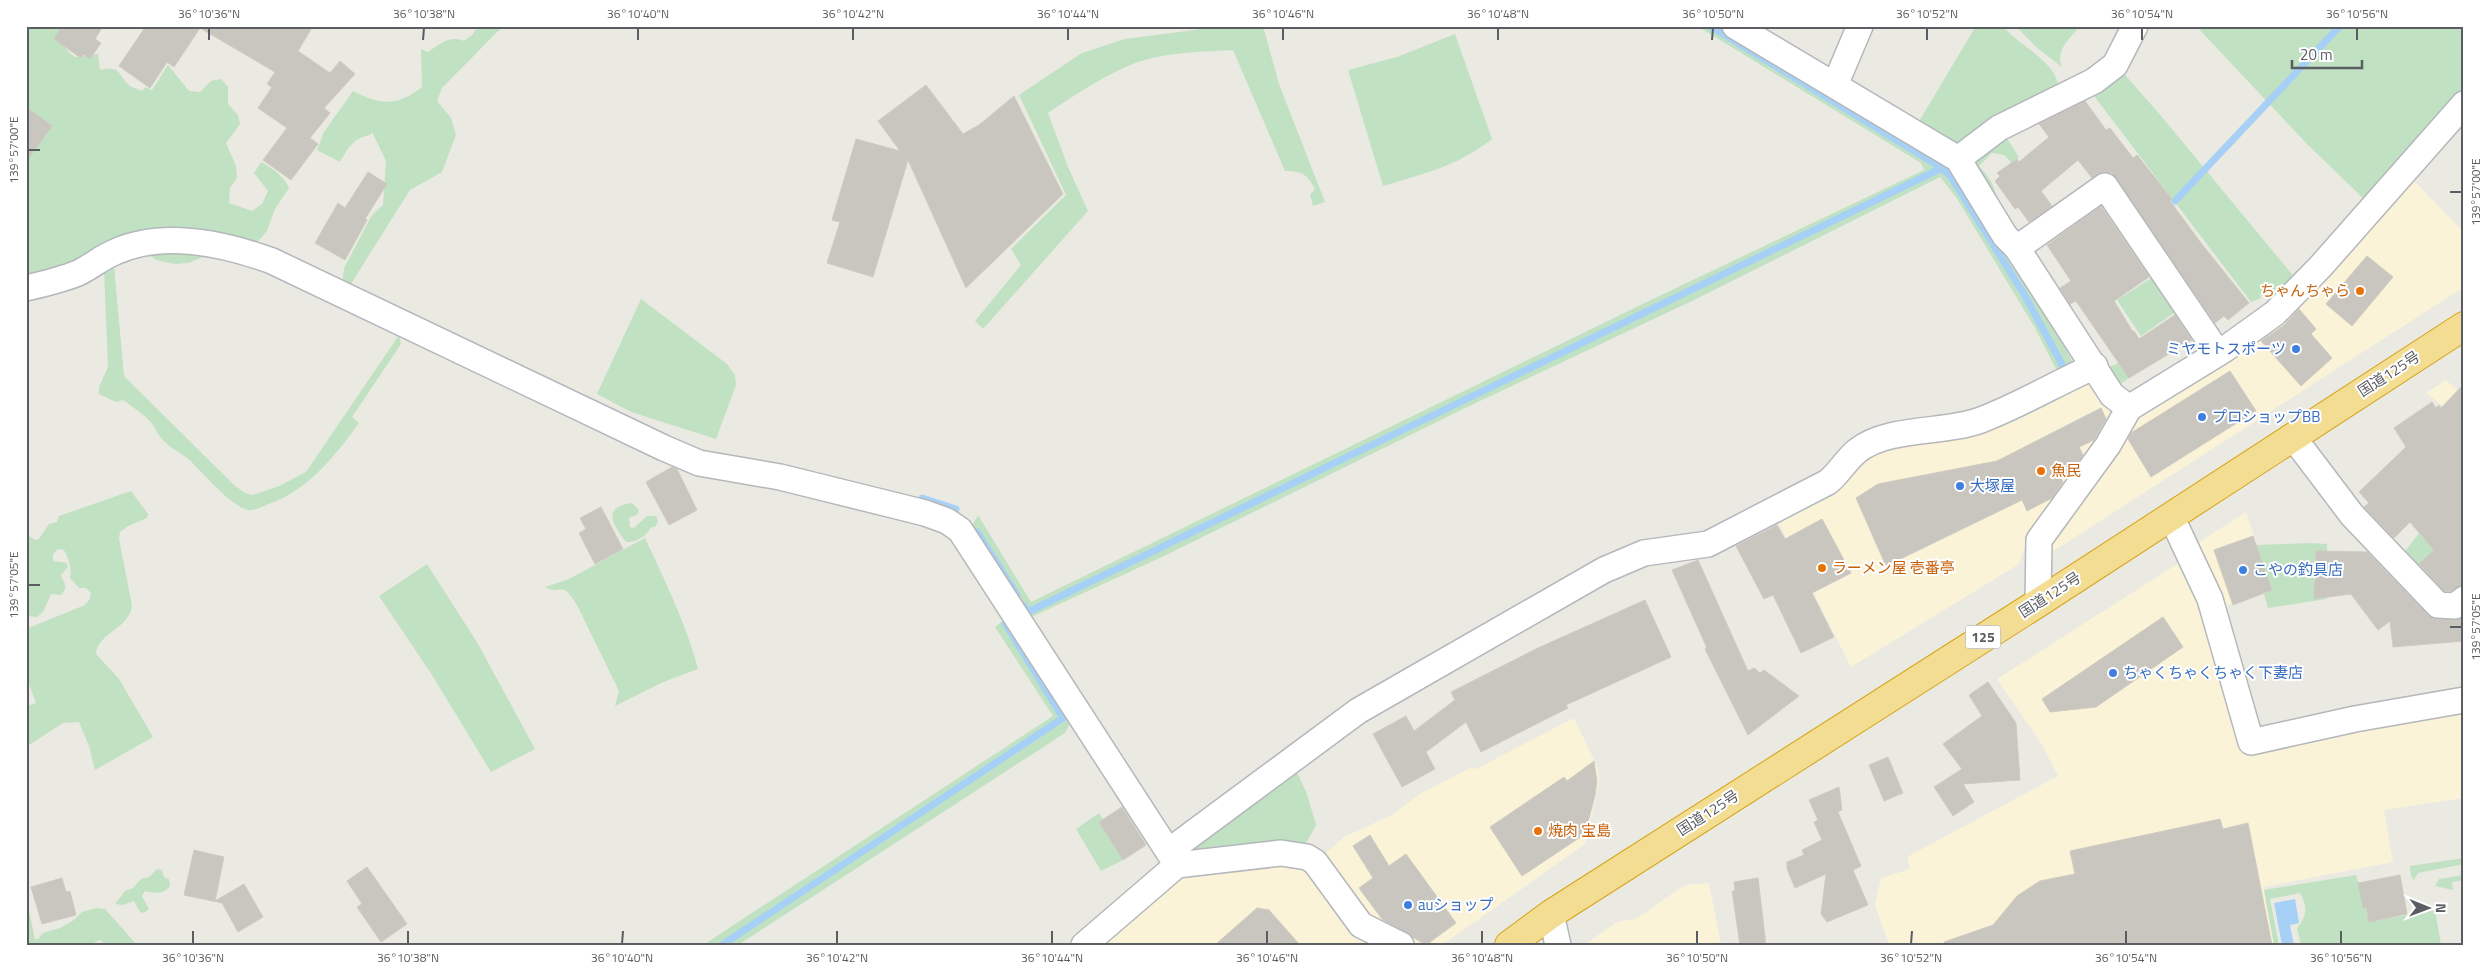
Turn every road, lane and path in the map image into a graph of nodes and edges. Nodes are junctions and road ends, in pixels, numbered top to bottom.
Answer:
1 (1735, 26) edge
2 (1860, 26) edge
3 (2135, 26) edge
4 (1835, 84) junction
5 (2464, 104) edge
6 (1958, 159) junction
7 (2018, 248) junction
8 (26, 288) edge
9 (2464, 326) edge
10 (2218, 353) junction
11 (2095, 366) junction
12 (2129, 408) junction
13 (2293, 437) junction
14 (2170, 516) junction
15 (2464, 599) edge
16 (2038, 603) junction
17 (2464, 700) edge
18 (1173, 858) junction
19 (1551, 914) junction
20 (1084, 945) edge
21 (1401, 945) edge
22 (1509, 945) edge
23 (1558, 945) edge

1 - 4 street
2 - 4 street
3 - 6 street
4 - 6 street
5 - 10 street
6 - 7 street
7 - 10 street
7 - 11 street
8 - 18 street
9 - 13 highway, 国道125号 / 125
10 - 12 street
11 - 12 street
11 - 18 street
12 - 16 street
13 - 14 highway, 国道125号 / 125
13 - 15 street
14 - 16 highway, 国道125号 / 125
14 - 17 street
16 - 19 highway, 国道125号 / 125
18 - 20 street
18 - 21 street
19 - 22 highway, 国道125号 / 125
19 - 23 street

